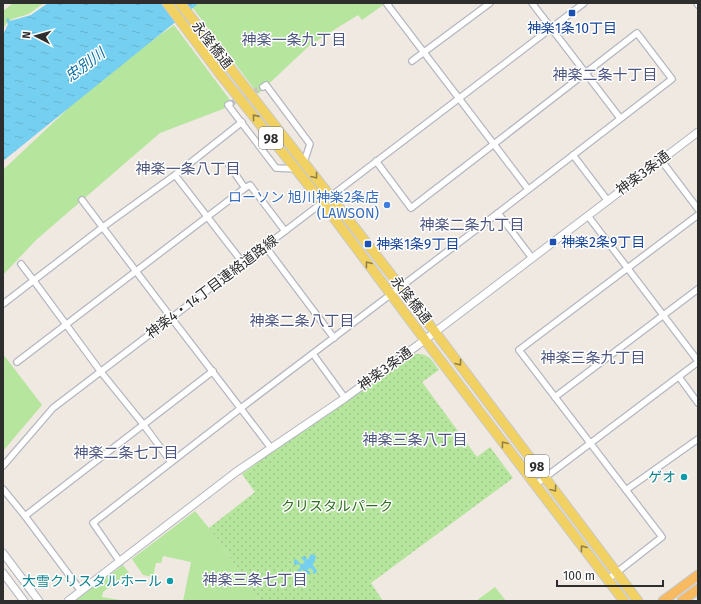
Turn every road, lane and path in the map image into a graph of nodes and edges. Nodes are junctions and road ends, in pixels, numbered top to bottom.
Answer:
1 (167, 3) edge
2 (180, 3) edge
3 (389, 3) edge
4 (490, 3) edge
5 (532, 3) edge
6 (584, 3) edge
7 (551, 28) junction
8 (424, 52) junction
9 (412, 61) dead end
10 (586, 74) junction
11 (263, 87) dead end
12 (459, 98) junction
13 (230, 104) dead end
14 (620, 118) junction
15 (242, 122) junction
16 (698, 132) edge
17 (494, 144) junction
18 (573, 155) junction
19 (661, 160) junction
20 (304, 162) junction
21 (376, 162) junction
22 (229, 165) dead end
23 (296, 169) junction
24 (175, 175) junction
25 (245, 188) junction
26 (528, 189) junction
27 (331, 196) junction
28 (82, 200) dead end
29 (608, 200) junction
30 (322, 202) junction
31 (698, 209) edge
32 (498, 213) junction
33 (588, 216) junction
34 (698, 216) edge
35 (207, 217) junction
36 (103, 227) junction
37 (285, 231) junction
38 (265, 246) junction
39 (532, 258) junction
40 (243, 263) junction
41 (21, 264) dead end
42 (628, 268) junction
43 (137, 272) junction
44 (34, 281) junction
45 (400, 286) junction
46 (698, 289) edge
47 (391, 294) junction
48 (3, 304) edge
49 (663, 315) junction
50 (171, 318) junction
51 (66, 324) junction
52 (435, 332) junction
53 (334, 338) junction
54 (425, 340) junction
55 (313, 354) junction
56 (698, 361) edge
57 (17, 362) dead end
58 (213, 371) junction
59 (101, 372) junction
60 (679, 376) junction
61 (555, 397) junction
62 (345, 398) junction
63 (698, 403) edge
64 (241, 408) junction
65 (143, 424) junction
66 (698, 439) edge
67 (590, 443) junction
68 (272, 448) junction
69 (171, 462) junction
70 (3, 466) edge
71 (545, 478) junction
72 (536, 485) junction
73 (3, 489) edge
74 (626, 490) junction
75 (25, 516) junction
76 (3, 553) edge
77 (120, 562) junction
78 (616, 573) junction
79 (698, 575) edge
80 (4, 577) edge
81 (607, 580) junction
82 (698, 589) edge
83 (81, 591) junction
84 (24, 601) edge
85 (40, 601) edge
86 (68, 601) edge
87 (624, 601) edge
88 (638, 601) edge
89 (663, 601) edge
90 (682, 601) edge

23 -> 1 main road, 永隆橋通 / 98
2 - 20 main road, 永隆橋通 / 98
3 - 8 street
4 - 8 street
5 - 7 street
6 - 7 street, 神楽4・14丁目連絡道路線
7 - 10 street
7 - 12 street, 神楽4・14丁目連絡道路線
8 - 9 street
8 - 12 street
10 - 14 street
10 - 14 street
10 - 17 street
11 - 20 street
12 - 17 street
12 - 21 street, 神楽4・14丁目連絡道路線
13 - 15 street
14 - 18 street
15 - 23 street
15 - 24 street
16 - 19 street, 神楽3条通
17 - 21 street
17 - 26 street
18 - 26 street
18 - 29 street
19 - 29 street, 神楽3条通
19 - 31 street
20 -> 27 main road, 永隆橋通 / 98
21 - 27 street, 神楽4・14丁目連絡道路線
22 - 25 street
23 - 30 main road, 永隆橋通 / 98
24 - 35 street
24 - 36 street
25 - 35 street
25 - 37 street
26 - 32 street
27 - 30 street, 神楽4・14丁目連絡道路線
27 - 45 main road, 永隆橋通 / 98
28 - 36 street
29 - 33 street, 神楽3条通
30 - 37 street, 神楽4・14丁目連絡道路線
47 -> 30 main road, 永隆橋通 / 98
32 - 39 street
32 - 45 street
33 - 39 street, 神楽3条通
33 - 42 street
34 - 42 street
35 - 40 street
35 - 43 street
36 - 43 street
36 - 44 street
37 - 38 street, 神楽4・14丁目連絡道路線
38 - 40 street, 神楽4・14丁目連絡道路線
38 - 53 street
39 - 52 street, 神楽3条通
40 - 50 street, 神楽4・14丁目連絡道路線
41 - 44 street
42 - 49 street
42 - 61 street
43 - 50 street
43 - 51 street
44 - 48 street
44 - 51 street
45 - 47 street
45 - 52 main road, 永隆橋通 / 98
46 - 49 street
47 - 53 street
47 - 54 main road, 永隆橋通 / 98
49 - 56 street
49 - 61 street
50 - 58 street
50 - 59 street, 神楽4・14丁目連絡道路線
51 - 57 street
51 - 59 street
52 - 54 street, 神楽3条通
52 -> 71 main road, 永隆橋通 / 98
53 - 55 street
54 - 62 street, 神楽3条通
72 -> 54 main road, 永隆橋通 / 98
55 - 62 street
55 - 64 street
56 - 60 street
58 - 64 street
58 - 65 street
59 - 65 street
59 - 70 street, 神楽4・14丁目連絡道路線
60 - 63 street
60 - 67 street
61 - 67 street
62 - 68 street, 神楽3条通
64 - 68 street
64 - 69 street
65 - 69 street
65 - 75 street
66 - 74 street
67 - 71 street
67 - 74 street
68 - 77 street, 神楽3条通
69 - 77 street
71 - 72 street
71 -> 78 main road, 永隆橋通 / 98
81 -> 72 main road, 永隆橋通 / 98
73 - 75 street
74 - 78 street
75 - 83 street
76 - 85 street
77 - 83 street, 神楽3条通
78 - 81 street
78 - 88 main road, 永隆橋通 / 98
79 - 89 highway
80 - 84 street
81 - 87 main road, 永隆橋通 / 98
82 - 90 highway
83 - 86 street, 神楽3条通

